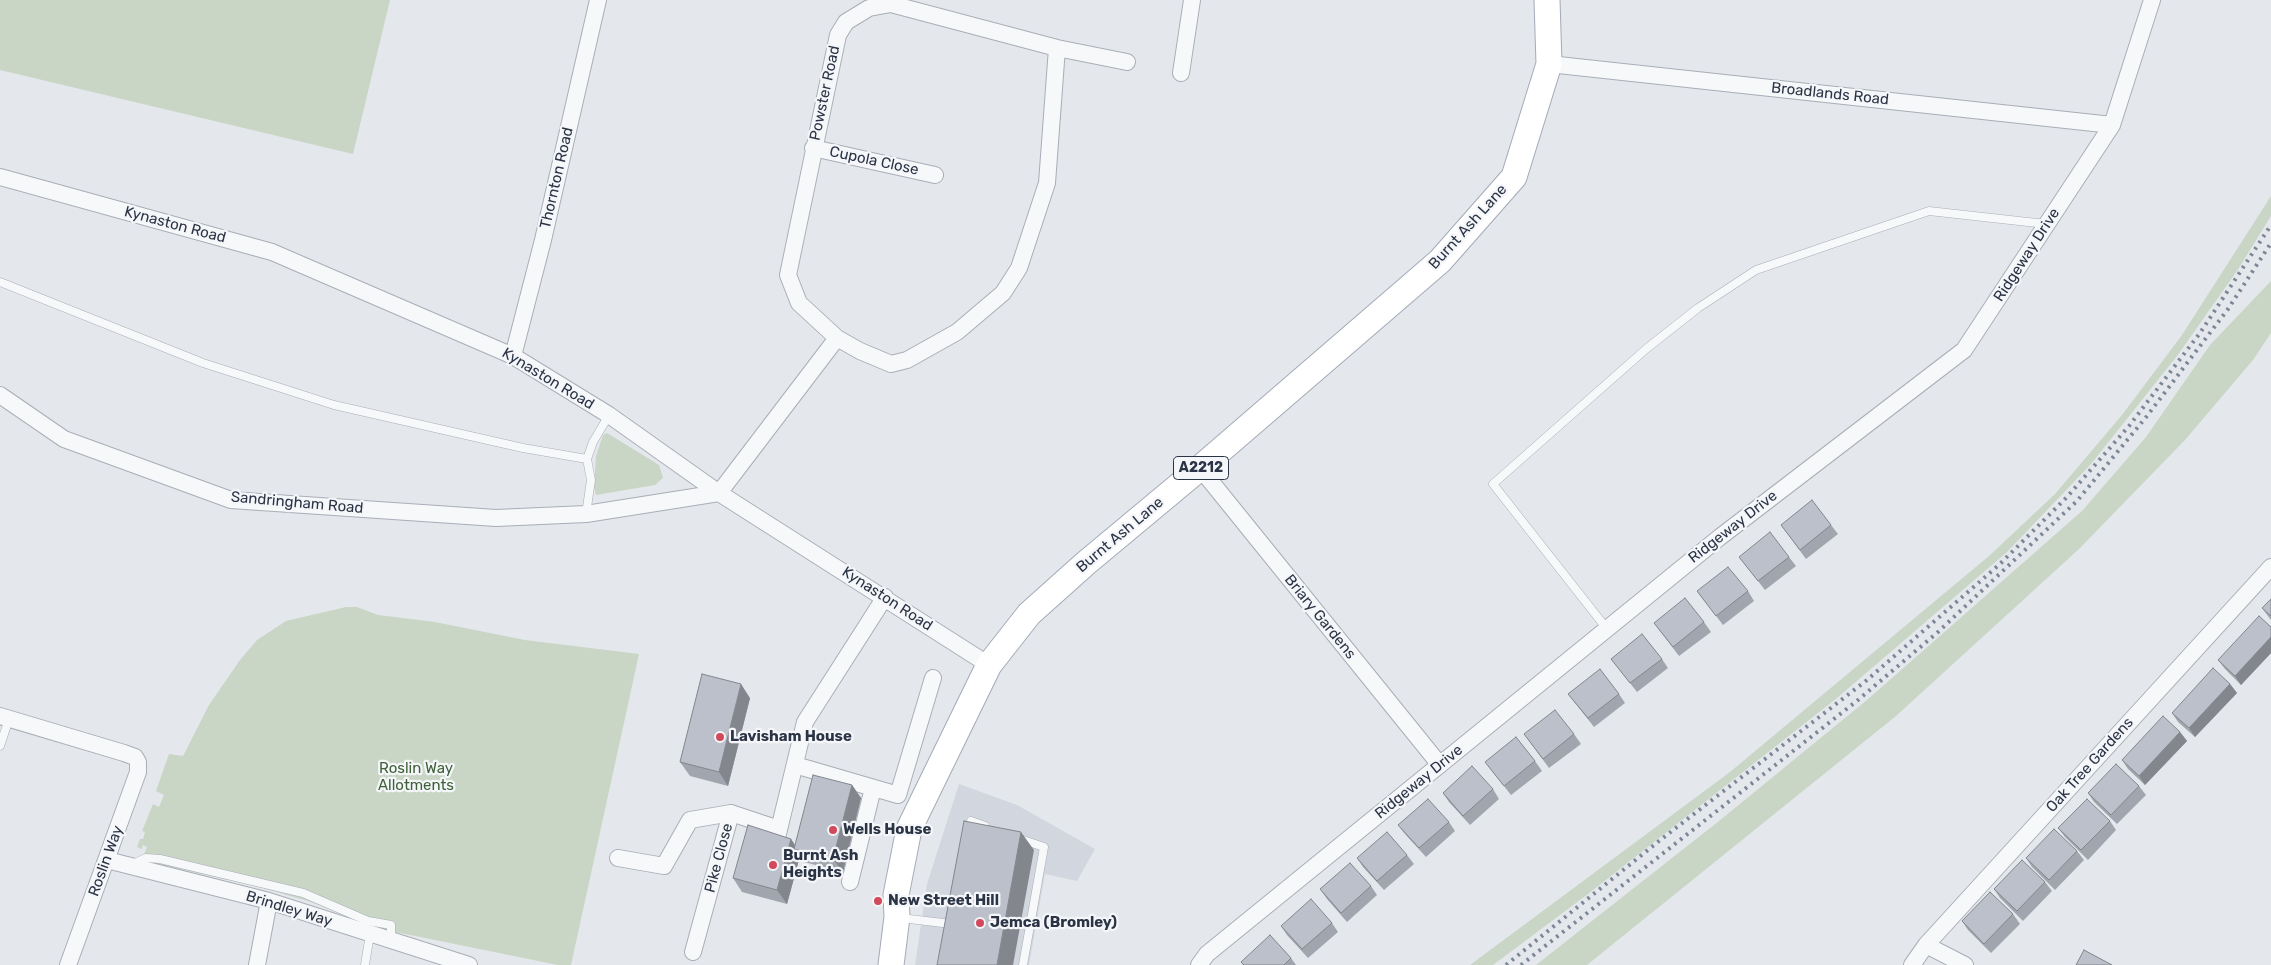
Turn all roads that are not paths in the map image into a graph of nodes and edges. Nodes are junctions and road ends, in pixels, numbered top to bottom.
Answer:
1 (598, 0) edge
2 (1192, 0) edge
3 (1548, 0) edge
4 (2152, 0) edge
5 (1057, 48) junction
6 (1127, 62) dead end
7 (1549, 64) junction
8 (1181, 73) dead end
9 (2112, 125) junction
10 (813, 148) junction
11 (935, 175) dead end
12 (0, 177) edge
13 (2046, 224) junction
14 (0, 282) edge
15 (837, 338) junction
16 (513, 356) junction
17 (0, 396) edge
18 (609, 415) junction
19 (587, 459) junction
20 (1200, 468) junction
21 (720, 493) junction
22 (586, 514) junction
23 (2271, 567) edge
24 (885, 597) junction
25 (1607, 629) junction
26 (989, 665) junction
27 (933, 678) dead end
28 (4, 718) edge
29 (0, 746) edge
30 (795, 765) junction
31 (1440, 765) junction
32 (873, 788) junction
33 (731, 813) junction
34 (989, 828) edge
35 (1007, 834) edge
36 (967, 840) edge
37 (618, 858) dead end
38 (108, 860) junction
39 (128, 867) junction
40 (850, 882) dead end
41 (269, 901) junction
42 (953, 914) edge
43 (897, 917) junction
44 (370, 934) junction
45 (391, 940) junction
46 (1926, 944) junction
47 (693, 952) dead end
48 (68, 965) edge
49 (257, 965) edge
50 (364, 965) edge
51 (469, 965) edge
52 (891, 965) edge
53 (1023, 965) edge
54 (1199, 965) edge
55 (1912, 965) edge
56 (1964, 965) edge

1 - 16 street, Thornton Road
2 - 8 street
3 - 7 main road, Burnt Ash Lane / A2212
4 - 9 street, Ridgeway Drive
5 - 6 street, Powster Road
5 - 10 street, Powster Road
5 - 15 street, Powster Road
7 - 9 street, Broadlands Road
7 - 20 main road, Burnt Ash Lane / A2212
9 - 13 street, Ridgeway Drive
10 - 11 street, Cupola Close
10 - 15 street, Powster Road
12 - 16 street, Kynaston Road
13 - 25 street, Ridgeway Drive
13 - 25 lane
14 - 19 lane
15 - 21 street
16 - 18 street, Kynaston Road
17 - 22 street, Sandringham Road
18 - 19 lane
18 - 21 street, Kynaston Road
19 - 22 lane
20 - 26 main road, Burnt Ash Lane / A2212
20 - 31 street, Briary Gardens
21 - 22 street, Sandringham Road
21 - 24 street, Kynaston Road
23 - 46 street, Oak Tree Gardens
24 - 26 street, Kynaston Road
24 - 30 street, Pike Close
25 - 31 street, Ridgeway Drive
26 - 43 main road, Burnt Ash Lane / A2212
27 - 32 street
28 - 29 lane
28 - 38 street, Roslin Way
30 - 32 street
30 - 33 street, Pike Close
31 - 54 street, Ridgeway Drive
32 - 40 street
33 - 37 street
33 - 47 street, Pike Close
34 - 36 lane
35 - 53 lane
38 - 39 street, Brindley Way
38 - 48 street, Roslin Way
39 - 41 street, Brindley Way
39 - 45 lane
41 - 44 street, Brindley Way
41 - 49 street
42 - 43 lane
43 - 52 main road, Burnt Ash Lane / A2212
44 - 45 street, Brindley Way
44 - 50 lane
45 - 51 street, Brindley Way
46 - 55 street, Oak Tree Gardens
46 - 56 street

